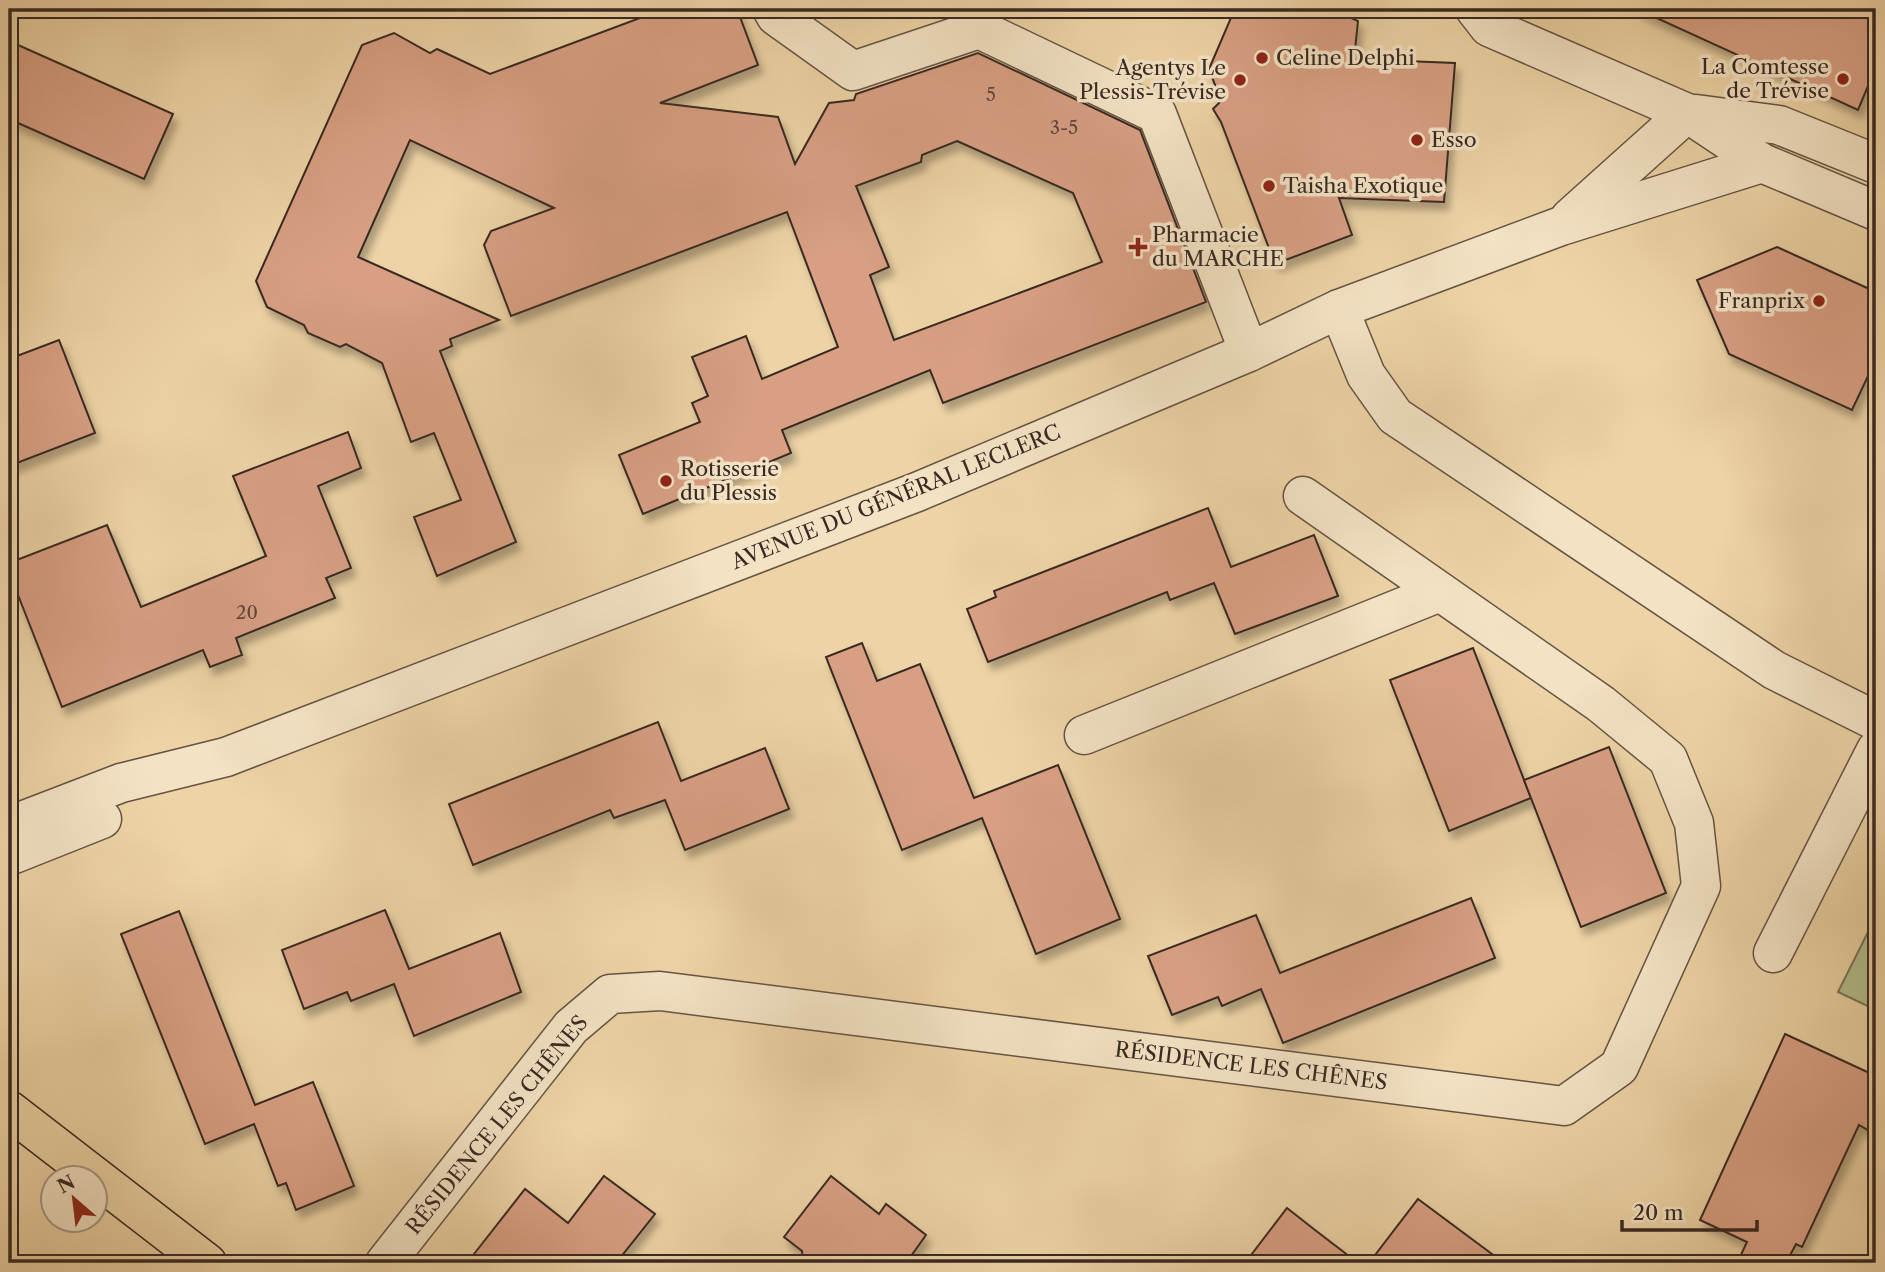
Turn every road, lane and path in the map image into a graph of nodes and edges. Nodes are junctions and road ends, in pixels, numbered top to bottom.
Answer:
1 (772, 9) edge
2 (1475, 9) edge
3 (1687, 113) junction
4 (1762, 163) junction
5 (1876, 164) edge
6 (1876, 211) edge
7 (1561, 226) junction
8 (1339, 309) junction
9 (1250, 352) junction
10 (1303, 496) dead end
11 (1440, 592) junction
12 (1876, 721) edge
13 (1084, 735) dead end
14 (1876, 750) edge
15 (226, 757) junction
16 (9, 826) edge
17 (9, 856) edge
18 (1773, 953) dead end
19 (9, 1110) edge
20 (207, 1263) edge
21 (385, 1263) edge

1 - 9 street
2 - 3 street
3 - 4 street
3 - 5 street
3 - 7 street, AVENUE DU GÉNÉRAL LECLERC
4 - 6 street
4 - 7 street, AVENUE DU GÉNÉRAL LECLERC
7 - 8 street, AVENUE DU GÉNÉRAL LECLERC
8 - 9 street, AVENUE DU GÉNÉRAL LECLERC
8 - 12 street
9 - 15 street, AVENUE DU GÉNÉRAL LECLERC
10 - 11 street, RÉSIDENCE LES CHÊNES
11 - 13 street
11 - 21 street, RÉSIDENCE LES CHÊNES
14 - 18 street
15 - 16 street, AVENUE DU GÉNÉRAL LECLERC
15 - 17 street, AVENUE DU GÉNÉRAL LECLERC
19 - 20 main road

